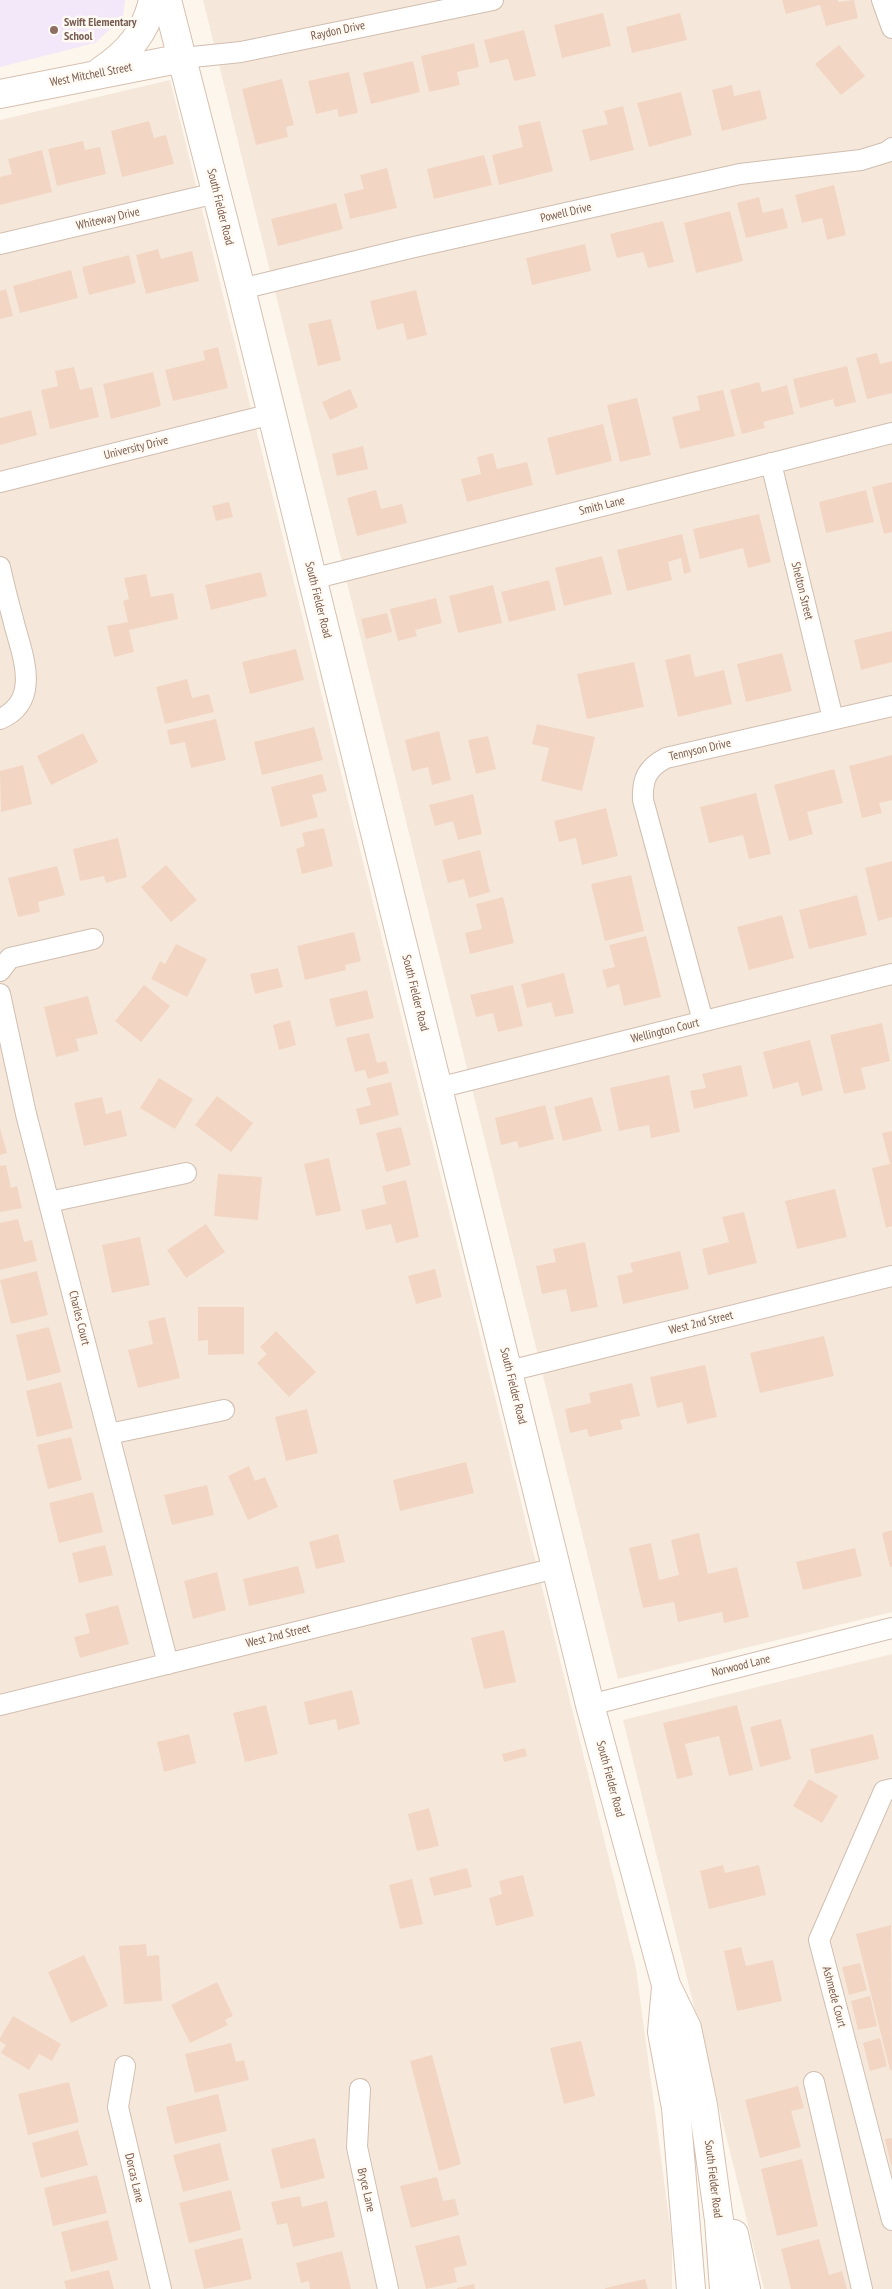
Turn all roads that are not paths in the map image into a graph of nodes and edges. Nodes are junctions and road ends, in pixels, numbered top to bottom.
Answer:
1 (153, 0) edge
2 (166, 0) edge
3 (493, 0) edge
4 (882, 0) edge
5 (892, 28) edge
6 (183, 58) junction
7 (98, 73) junction
8 (0, 94) edge
9 (892, 148) edge
10 (216, 193) junction
11 (0, 244) edge
12 (241, 289) junction
13 (272, 414) junction
14 (892, 434) edge
15 (771, 463) junction
16 (0, 482) edge
17 (0, 567) edge
18 (312, 579) junction
19 (892, 706) edge
20 (0, 719) edge
21 (833, 719) junction
22 (93, 939) dead end
23 (0, 971) edge
24 (892, 974) edge
25 (0, 994) edge
26 (703, 1021) junction
27 (438, 1088) junction
28 (186, 1173) dead end
29 (49, 1202) junction
30 (892, 1276) edge
31 (509, 1371) junction
32 (224, 1410) dead end
33 (109, 1434) junction
34 (556, 1568) junction
35 (892, 1628) edge
36 (168, 1664) junction
37 (0, 1705) edge
38 (590, 1705) junction
39 (892, 1789) edge
40 (666, 1985) junction
41 (125, 2066) dead end
42 (814, 2082) dead end
43 (360, 2090) dead end
44 (703, 2105) junction
45 (892, 2220) edge
46 (161, 2289) edge
47 (388, 2289) edge
48 (691, 2289) edge
49 (724, 2289) edge
50 (746, 2289) edge
51 (862, 2289) edge

1 - 7 main road
2 - 6 main road, South Fielder Road
3 - 6 street, Raydon Drive
4 - 5 street
6 - 7 main road, West Mitchell Street
6 - 10 main road, South Fielder Road
7 - 8 main road, West Mitchell Street
9 - 12 street, Powell Drive
10 - 11 street, Whiteway Drive
10 - 12 main road, South Fielder Road
12 - 13 main road, South Fielder Road
13 - 16 street, University Drive
13 - 18 main road, South Fielder Road
14 - 15 street, Smith Lane
15 - 18 street, Smith Lane
15 - 21 street, Shelton Street
17 - 20 street
18 - 27 main road, South Fielder Road
19 - 21 street, Tennyson Drive
21 - 26 street, Tennyson Drive
22 - 23 street
24 - 26 street, Wellington Court
25 - 29 street, Charles Court
26 - 27 street, Wellington Court
27 - 31 main road, South Fielder Road
28 - 29 street
29 - 33 street, Charles Court
30 - 31 street, West 2nd Street
31 - 34 main road, South Fielder Road
32 - 33 street
33 - 36 street, Charles Court
34 - 36 street, West 2nd Street
34 - 38 main road, South Fielder Road
35 - 38 street, Norwood Lane
36 - 37 street, West 2nd Street
38 - 40 main road, South Fielder Road
39 - 45 street, Ashmede Court
40 - 44 main road, South Fielder Road
40 - 48 main road, South Fielder Road
41 - 46 street, Dorcas Lane
42 - 51 street
43 - 47 street, Bryce Lane
44 - 49 main road, South Fielder Road
44 - 50 main road

